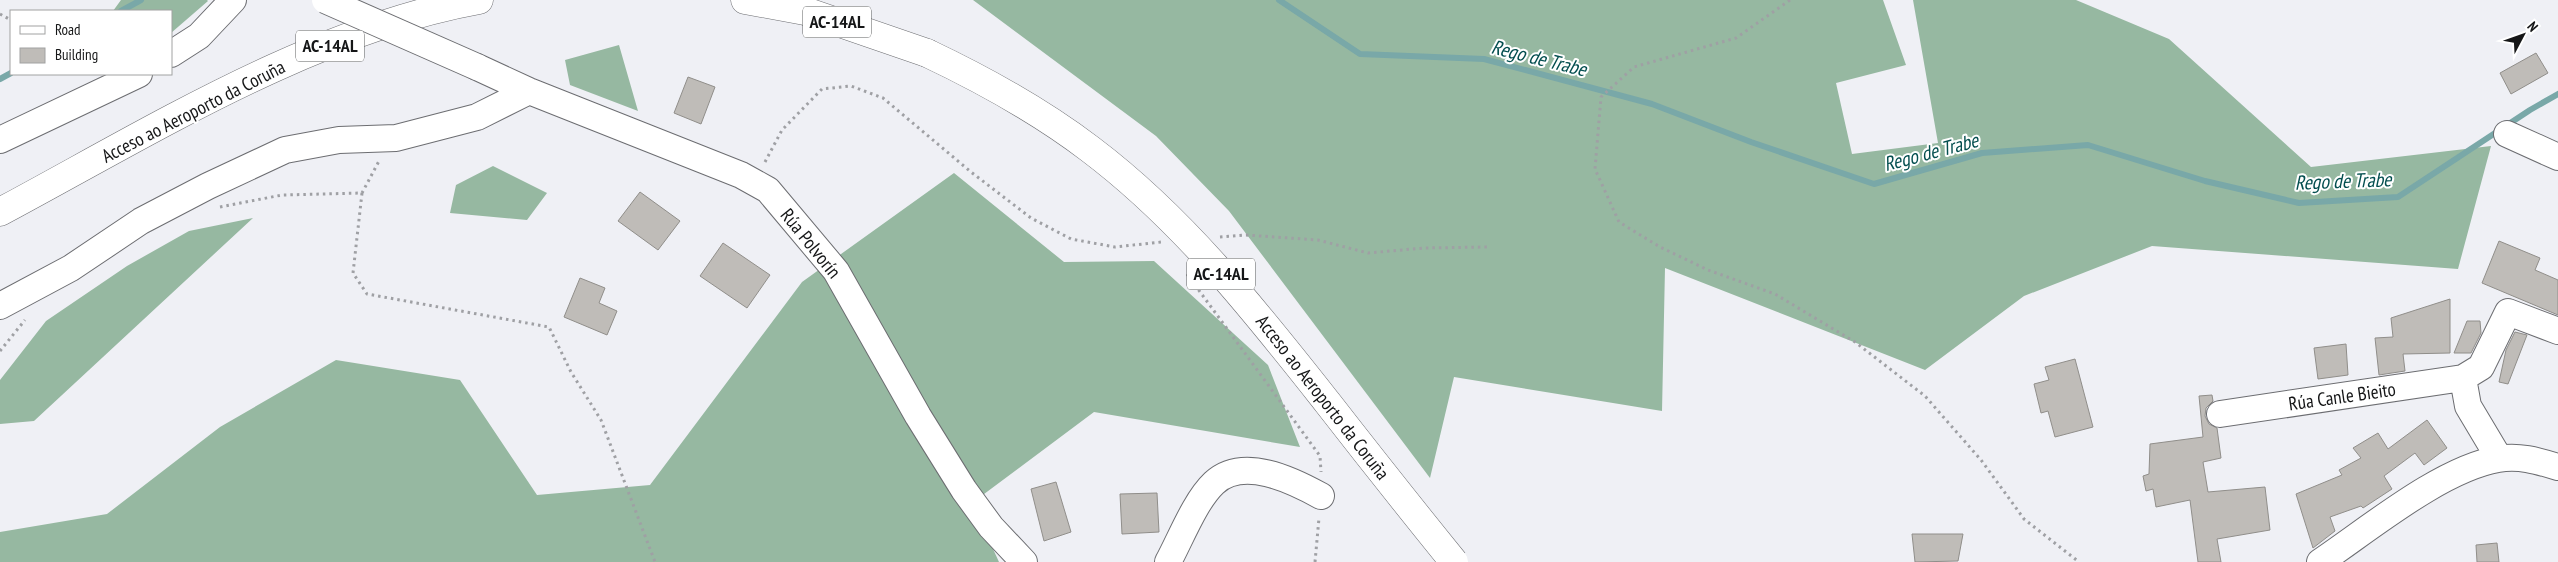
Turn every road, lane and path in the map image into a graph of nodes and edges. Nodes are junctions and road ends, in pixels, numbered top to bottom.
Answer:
1 (233, 0) edge
2 (325, 0) edge
3 (479, 0) edge
4 (745, 0) edge
5 (1790, 0) edge
6 (172, 53) edge
7 (137, 75) edge
8 (529, 91) junction
9 (2507, 134) dead end
10 (396, 138) junction
11 (0, 140) edge
12 (2558, 157) edge
13 (753, 182) junction
14 (362, 193) junction
15 (216, 208) dead end
16 (0, 212) edge
17 (1210, 238) dead end
18 (1164, 242) dead end
19 (1488, 247) dead end
20 (1182, 266) dead end
21 (0, 306) edge
22 (29, 314) dead end
23 (2558, 331) edge
24 (0, 351) edge
25 (2464, 378) junction
26 (2220, 414) dead end
27 (2499, 458) junction
28 (2558, 467) edge
29 (1321, 496) junction
30 (655, 562) edge
31 (1024, 562) edge
32 (1168, 562) edge
33 (1315, 562) edge
34 (1454, 562) edge
35 (2079, 562) edge
36 (2320, 562) edge

1 - 6 street
2 - 8 street, Rúa Polvorín, bridge
3 - 16 highway, Acceso ao Aeroporto da Coruña / AC-14AL
4 - 34 highway, Acceso ao Aeroporto da Coruña / AC-14AL, bridge
5 - 35 path
7 - 11 street
8 - 10 street
8 - 13 street, Rúa Polvorín
9 - 12 street
10 - 14 path
10 - 21 street
13 - 18 path
13 - 31 street, Rúa Polvorín
14 - 15 path
14 - 30 path
17 - 19 path
20 - 29 path
22 - 24 path
23 - 25 street
25 - 26 street, Rúa Canle Bieito
25 - 27 street
27 - 28 street
27 - 36 street
29 - 32 street
29 - 33 path

